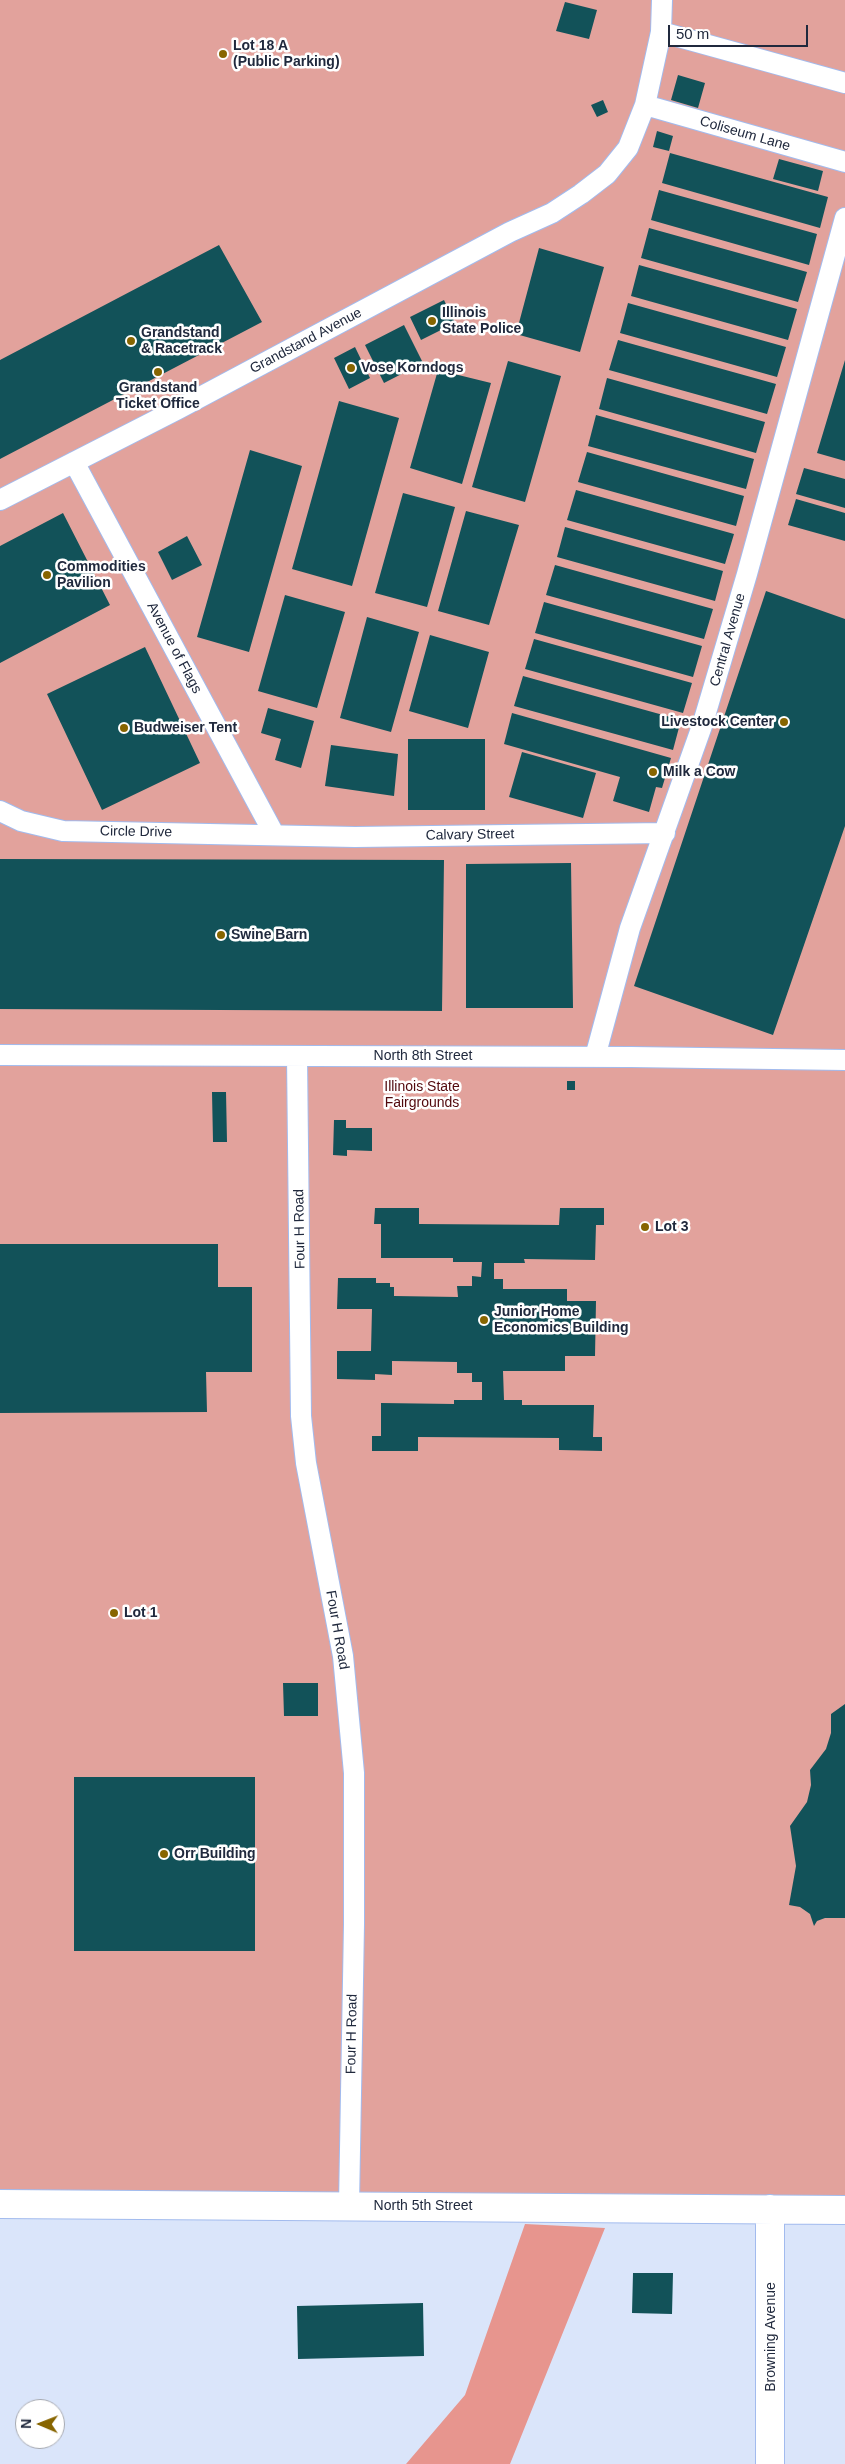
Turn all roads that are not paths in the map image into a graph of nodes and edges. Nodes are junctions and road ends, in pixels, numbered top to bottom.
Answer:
1 (662, 0) edge
2 (661, 32) junction
3 (845, 83) edge
4 (645, 105) junction
5 (845, 162) edge
6 (845, 218) edge
7 (839, 265) edge
8 (74, 462) junction
9 (0, 500) edge
10 (0, 811) edge
11 (665, 833) junction
12 (274, 834) junction
13 (0, 1055) edge
14 (297, 1056) junction
15 (595, 1057) junction
16 (845, 1060) edge
17 (0, 2204) edge
18 (349, 2206) junction
19 (770, 2210) junction
20 (845, 2210) edge
21 (770, 2464) edge

1 - 2 street, Grandstand Avenue
2 - 3 street
2 - 4 street, Grandstand Avenue
4 - 5 street, Coliseum Lane
4 - 8 street, Grandstand Avenue
6 - 7 street, Central Avenue
7 - 11 street, Central Avenue
8 - 9 street, Grandstand Avenue
8 - 12 street, Avenue of Flags
10 - 12 street, Circle Drive
11 - 12 street, Calvary Street
11 - 15 street, Central Avenue
13 - 14 street, North 8th Street
14 - 15 street, North 8th Street
14 - 18 street, Four H Road
15 - 16 street, North 8th Street
17 - 18 main road, North 5th Street
18 - 19 main road, North 5th Street
19 - 20 main road, North 5th Street
19 - 21 main road, Browning Avenue

